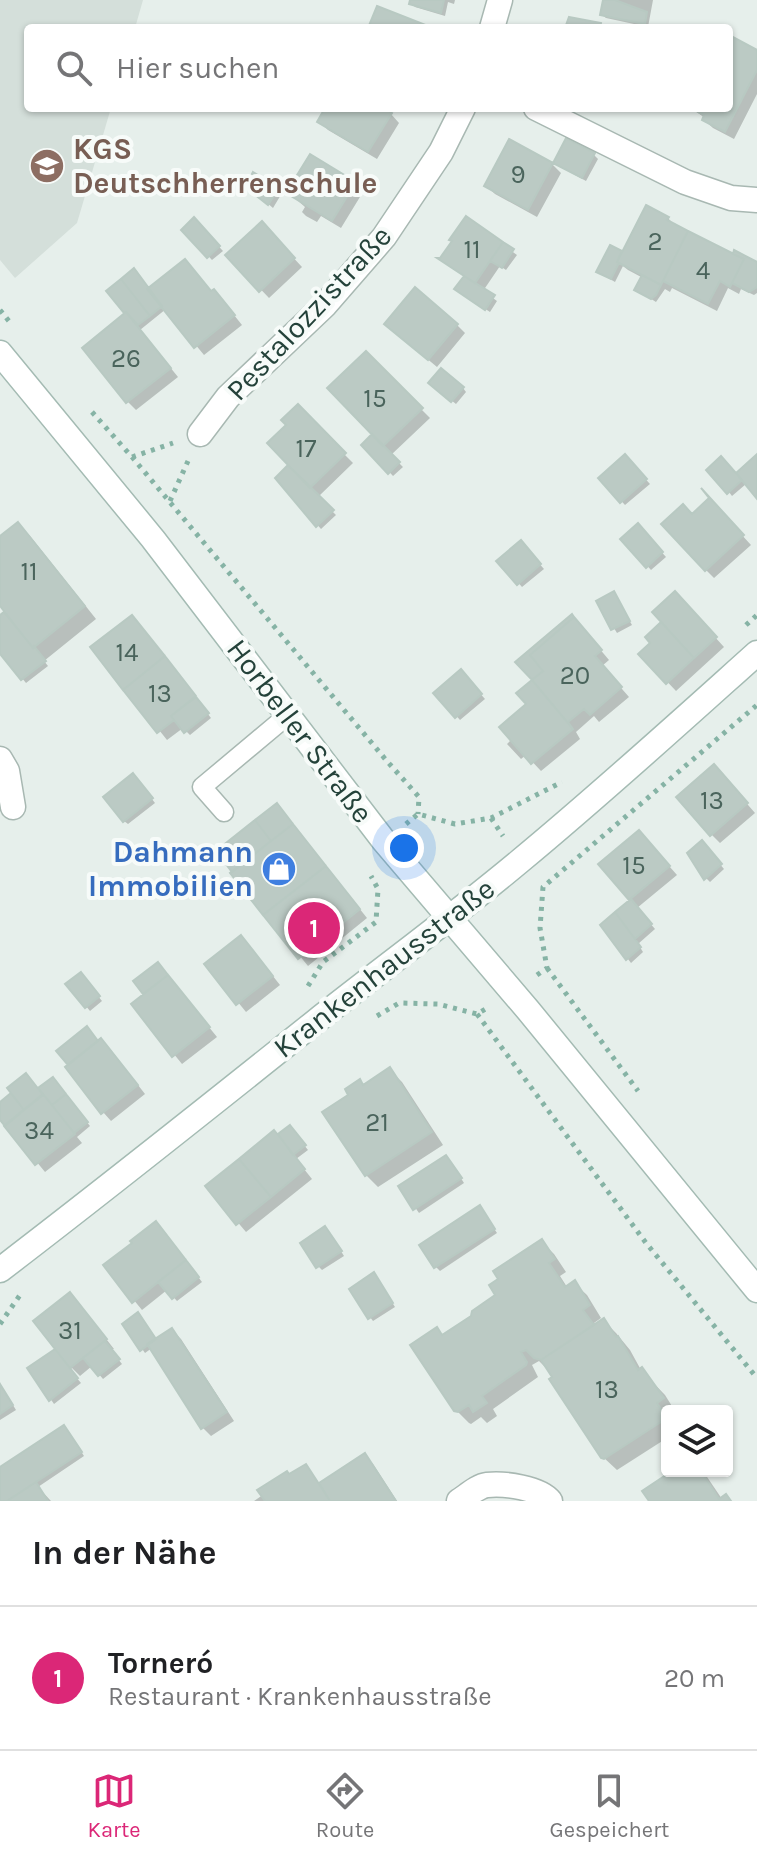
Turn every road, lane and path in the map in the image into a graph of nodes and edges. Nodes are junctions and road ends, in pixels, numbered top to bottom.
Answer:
1 (500, 0) edge
2 (493, 24) edge
3 (461, 112) edge
4 (544, 112) edge
5 (757, 200) edge
6 (0, 310) edge
7 (20, 334) dead end
8 (0, 353) edge
9 (82, 401) dead end
10 (200, 434) junction
11 (132, 457) junction
12 (170, 501) junction
13 (757, 615) edge
14 (739, 631) dead end
15 (757, 653) edge
16 (757, 705) edge
17 (288, 715) junction
18 (0, 759) edge
19 (572, 773) dead end
20 (13, 807) dead end
21 (224, 812) dead end
22 (418, 814) junction
23 (384, 841) junction
24 (449, 919) junction
25 (308, 986) dead end
26 (514, 993) junction
27 (477, 1014) junction
28 (367, 1021) dead end
29 (0, 1270) edge
30 (26, 1287) dead end
31 (757, 1290) edge
32 (0, 1324) edge
33 (757, 1378) edge
34 (459, 1501) edge
35 (550, 1501) edge

1 - 2 street
3 - 10 street, Pestalozzistraße
4 - 5 street
6 - 7 path
8 - 17 street, Horbeller Straße
9 - 11 path
10 - 11 path
10 - 12 path
11 - 12 path
12 - 22 path
13 - 14 path
15 - 24 street, Krankenhausstraße
16 - 26 path
17 - 21 lane
17 - 23 street, Horbeller Straße
18 - 20 street
19 - 22 path
22 - 23 path
23 - 24 street, Horbeller Straße
23 - 25 path
24 - 26 street, Horbeller Straße
24 - 29 street, Krankenhausstraße
26 - 27 path
26 - 31 street, Horbeller Straße
27 - 28 path
27 - 33 path
30 - 32 path
34 - 35 street

